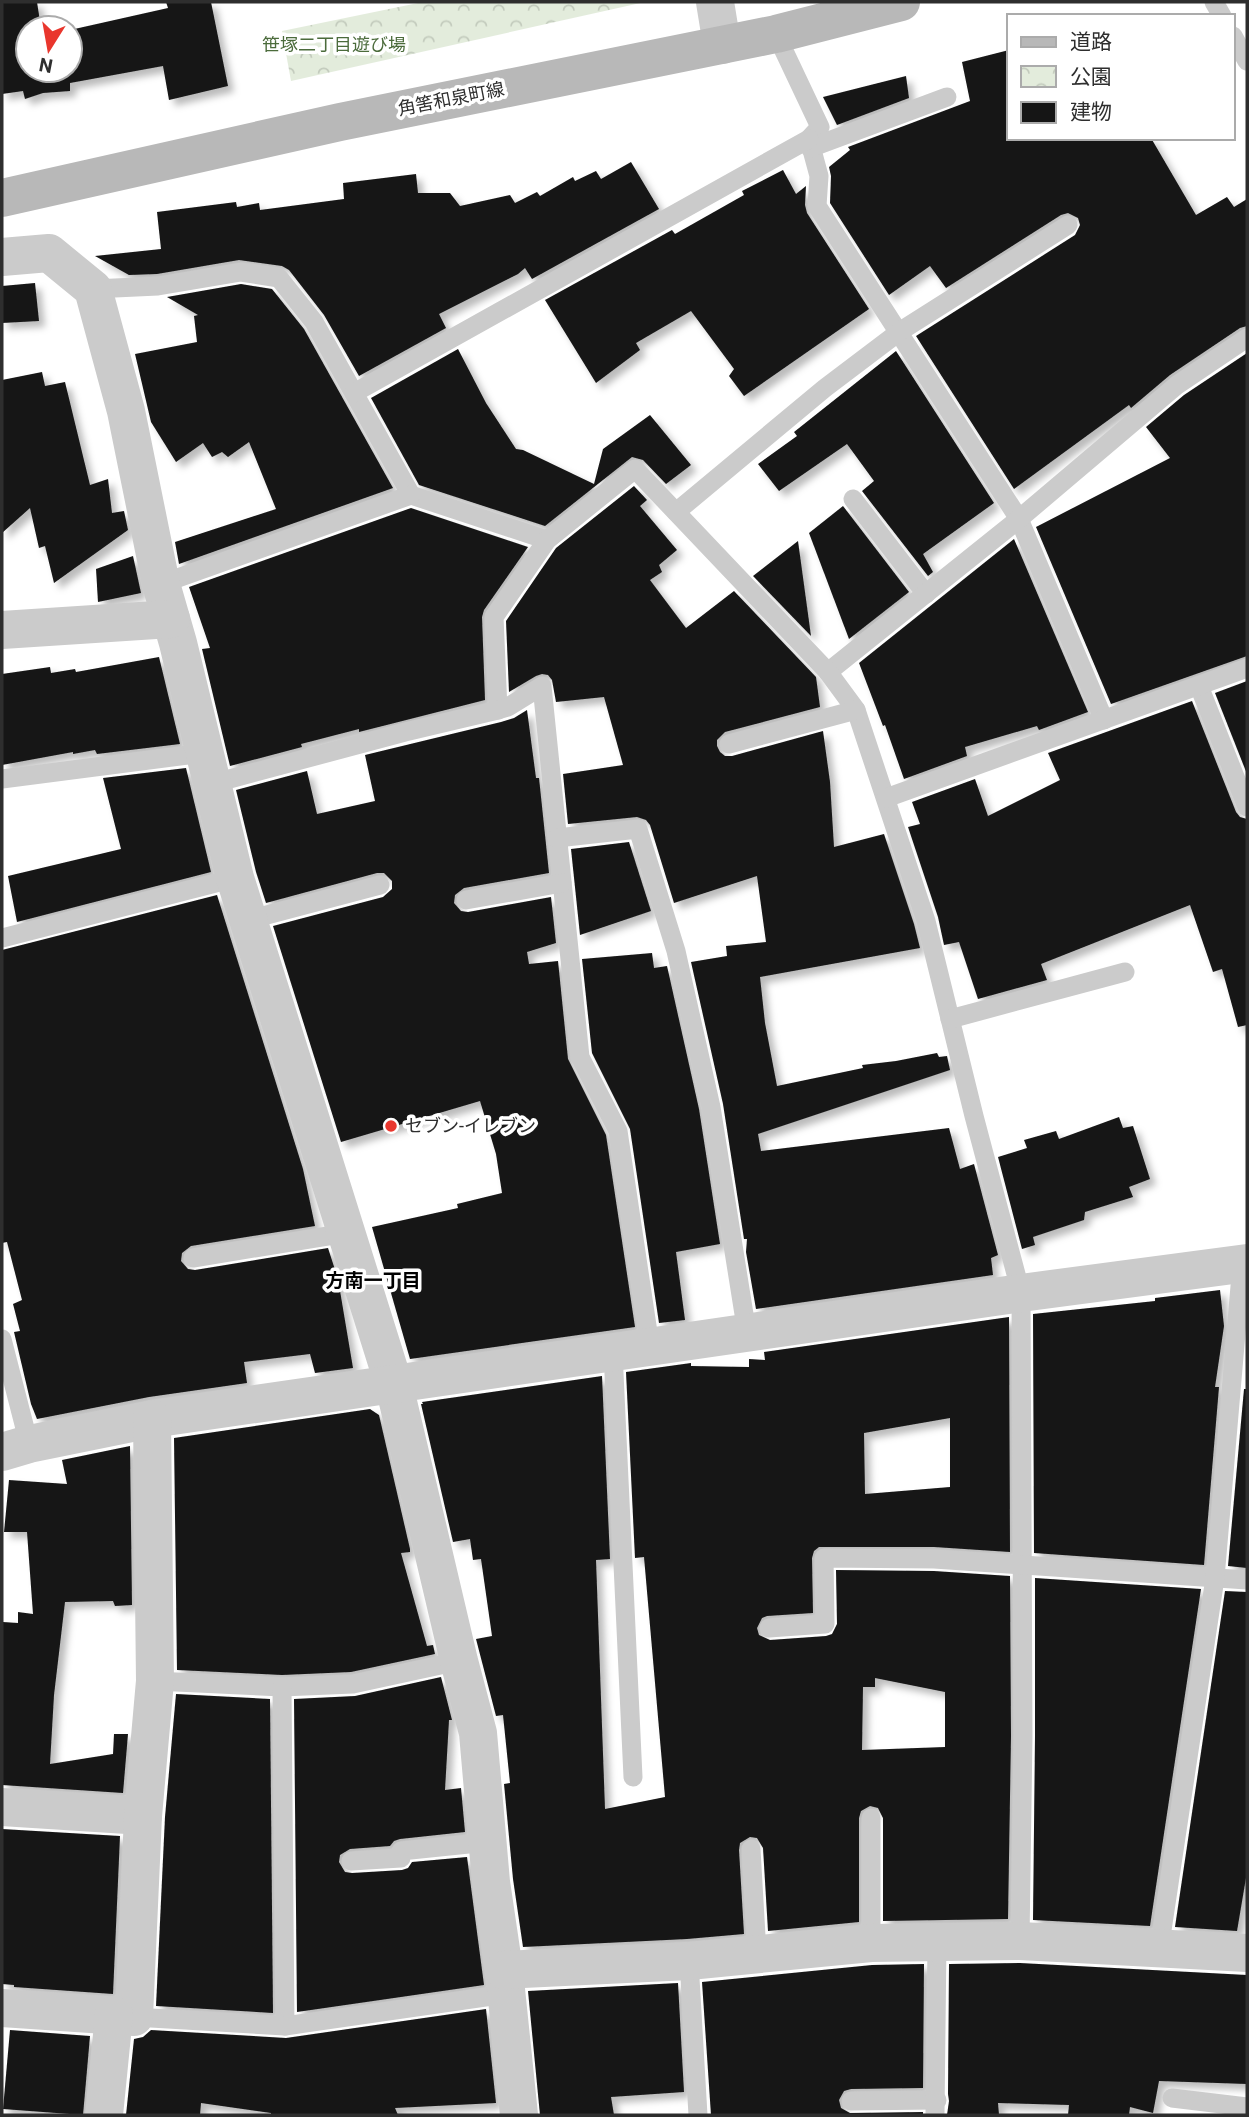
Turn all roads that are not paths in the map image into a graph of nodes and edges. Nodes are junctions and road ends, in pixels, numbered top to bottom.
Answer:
1 (715, 2) edge
2 (901, 2) edge
3 (775, 34) junction
4 (1235, 40) edge
5 (722, 45) junction
6 (1247, 61) edge
7 (947, 97) dead end
8 (810, 144) junction
9 (2, 198) edge
10 (1068, 225) dead end
11 (2, 257) edge
12 (93, 289) junction
13 (899, 332) junction
14 (1247, 338) edge
15 (355, 393) junction
16 (411, 495) junction
17 (853, 499) dead end
18 (676, 512) junction
19 (1019, 519) junction
20 (547, 540) junction
21 (926, 594) junction
22 (166, 601) junction
23 (2, 630) edge
24 (1247, 668) edge
25 (828, 673) junction
26 (1199, 686) junction
27 (498, 710) junction
28 (856, 710) junction
29 (1104, 720) junction
30 (729, 744) dead end
31 (207, 768) junction
32 (2, 779) edge
33 (886, 798) junction
34 (1247, 807) edge
35 (557, 838) junction
36 (235, 878) junction
37 (562, 883) junction
38 (380, 885) dead end
39 (466, 900) dead end
40 (248, 920) junction
41 (2, 938) edge
42 (1125, 972) dead end
43 (950, 1020) junction
44 (346, 1233) junction
45 (193, 1258) dead end
46 (1245, 1263) edge
47 (1021, 1293) junction
48 (747, 1334) junction
49 (2, 1339) edge
50 (650, 1346) junction
51 (613, 1352) junction
52 (394, 1385) junction
53 (152, 1419) junction
54 (15, 1448) edge
55 (1022, 1565) junction
56 (1215, 1578) junction
57 (1247, 1580) edge
58 (769, 1628) dead end
59 (459, 1661) junction
60 (155, 1681) junction
61 (282, 1687) junction
62 (633, 1777) dead end
63 (2, 1807) edge
64 (143, 1816) junction
65 (871, 1818) dead end
66 (488, 1842) junction
67 (751, 1849) dead end
68 (351, 1861) dead end
69 (1020, 1941) junction
70 (871, 1942) junction
71 (937, 1942) junction
72 (1159, 1950) junction
73 (757, 1953) junction
74 (1247, 1954) edge
75 (689, 1961) junction
76 (505, 1982) junction
77 (2, 2008) edge
78 (124, 2016) junction
79 (285, 2026) junction
80 (1172, 2098) dead end
81 (851, 2101) dead end
82 (936, 2107) edge
83 (1247, 2107) edge
84 (104, 2115) edge
85 (519, 2115) edge
86 (698, 2115) edge

1 - 5 street
2 - 3 main road, 角筈和泉町線
3 - 5 main road, 角筈和泉町線
3 - 8 lane
4 - 6 lane
5 - 9 main road, 角筈和泉町線
7 - 8 lane
8 - 13 lane
8 - 15 lane
10 - 13 lane
11 - 12 street
12 - 15 lane
12 - 22 street
13 - 18 lane
13 - 19 lane
14 - 19 lane
15 - 16 lane
16 - 20 lane
16 - 22 lane
17 - 21 lane
18 - 20 lane
18 - 25 lane
19 - 21 lane
19 - 29 lane
20 - 27 lane
21 - 25 lane
22 - 23 street
22 - 31 street
24 - 26 lane
25 - 28 lane
26 - 29 lane
26 - 34 lane
27 - 31 lane
27 - 35 lane
28 - 30 lane
28 - 33 lane
29 - 33 lane
31 - 32 lane
31 - 36 street
33 - 43 lane
35 - 37 lane
35 - 48 lane
36 - 40 street
36 - 41 lane
37 - 39 lane
37 - 50 lane
38 - 40 lane
40 - 44 street
42 - 43 lane
43 - 47 lane
44 - 45 lane
44 - 52 street
46 - 47 street
46 - 56 lane
47 - 48 street
47 - 55 lane
48 - 50 street
49 - 54 lane
50 - 51 street
51 - 52 street
51 - 62 lane
52 - 53 street
52 - 59 street
53 - 54 street
53 - 60 street
55 - 56 lane
55 - 58 lane
55 - 69 lane
56 - 57 lane
56 - 72 lane
59 - 61 lane
59 - 66 street
60 - 61 lane
60 - 64 street
61 - 79 lane
63 - 64 street
64 - 78 street
65 - 70 lane
66 - 68 lane
66 - 76 street
67 - 73 lane
69 - 71 street
69 - 72 street
70 - 71 street
70 - 73 street
71 - 82 lane
72 - 74 street
73 - 75 street
75 - 76 street
75 - 86 lane
76 - 79 lane
76 - 85 street
77 - 78 street
78 - 79 lane
78 - 84 street
80 - 83 lane
81 - 82 lane

